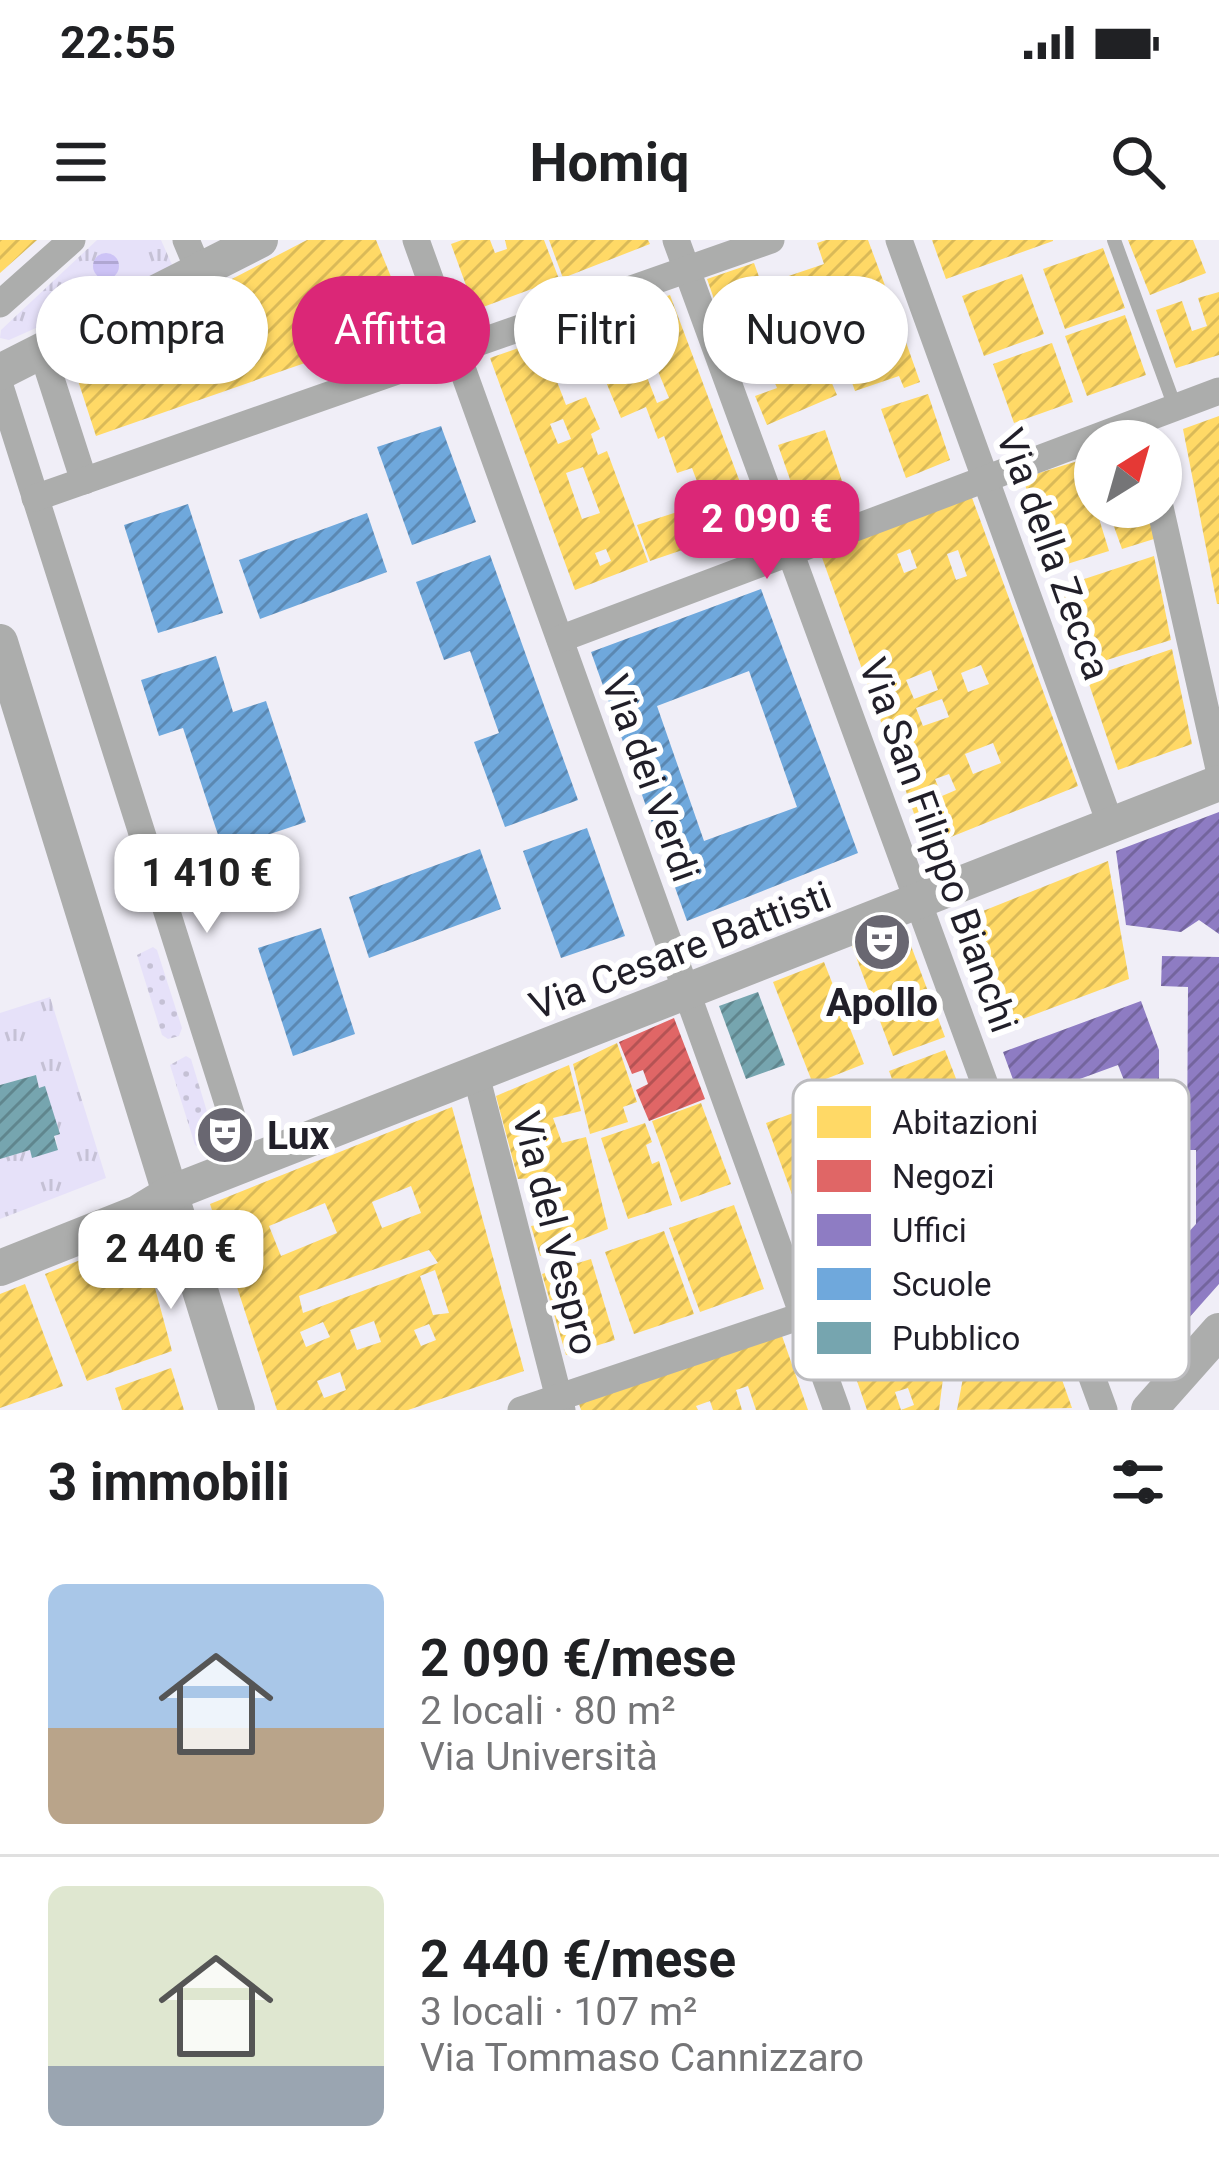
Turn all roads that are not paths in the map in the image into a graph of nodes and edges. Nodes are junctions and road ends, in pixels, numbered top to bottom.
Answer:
1 (72, 240) edge
2 (260, 240) edge
3 (416, 240) edge
4 (676, 240) edge
5 (771, 240) edge
6 (899, 240) edge
7 (1114, 240) edge
8 (192, 255) edge
9 (686, 269) junction
10 (159, 276) edge
11 (429, 276) edge
12 (0, 304) edge
13 (490, 339) edge
14 (36, 355) edge
15 (53, 384) edge
16 (362, 384) edge
17 (469, 384) edge
18 (1, 385) edge
19 (1219, 391) edge
20 (1175, 407) junction
21 (1157, 420) edge
22 (1074, 451) edge
23 (985, 478) junction
24 (84, 481) junction
25 (35, 498) junction
26 (1165, 528) edge
27 (790, 552) junction
28 (560, 639) junction
29 (0, 643) edge
30 (1219, 769) edge
31 (1219, 784) edge
32 (1112, 826) junction
33 (918, 902) junction
34 (687, 992) junction
35 (476, 1075) junction
36 (983, 1080) edge
37 (247, 1164) junction
38 (171, 1193) junction
39 (0, 1245) edge
40 (0, 1268) edge
41 (793, 1288) edge
42 (793, 1320) edge
43 (1219, 1331) edge
44 (1189, 1365) edge
45 (826, 1380) edge
46 (1093, 1380) edge
47 (1176, 1380) edge
48 (560, 1404) edge
49 (237, 1410) edge
50 (521, 1410) edge
51 (837, 1410) edge
52 (1104, 1410) edge
53 (1149, 1410) edge

1 - 12 street
2 - 8 main road
3 - 11 street, Via dei Verdi
4 - 9 street, Via San Filippo Bianchi
5 - 9 street
6 - 23 street, Via della Zecca
7 - 20 lane
8 - 10 main road
9 - 13 street
9 - 27 street, Via San Filippo Bianchi
14 - 18 main road
15 - 24 street
16 - 24 street
17 - 28 street, Via dei Verdi
18 - 25 street
19 - 20 street
20 - 21 street
22 - 23 street
23 - 27 street
23 - 32 street, Via della Zecca
24 - 25 street
25 - 37 street
26 - 30 street
27 - 28 street
27 - 33 street, Via San Filippo Bianchi
28 - 34 street, Via dei Verdi
29 - 38 main road
31 - 32 main road, Via Cesare Battisti
32 - 33 main road, Via Cesare Battisti
33 - 34 main road, Via Cesare Battisti
33 - 36 street, Via San Filippo Bianchi
34 - 35 main road, Via Cesare Battisti
34 - 41 street, Via dei Verdi
35 - 37 main road, Via Cesare Battisti
35 - 48 street, Via del Vespro
37 - 38 main road, Via Cesare Battisti
38 - 39 main road, Via Cesare Battisti
38 - 40 main road, Via Cesare Battisti
38 - 49 main road
42 - 48 street
43 - 44 main road
45 - 51 street, Via dei Verdi
46 - 52 street, Via San Filippo Bianchi
47 - 53 main road
48 - 50 street

